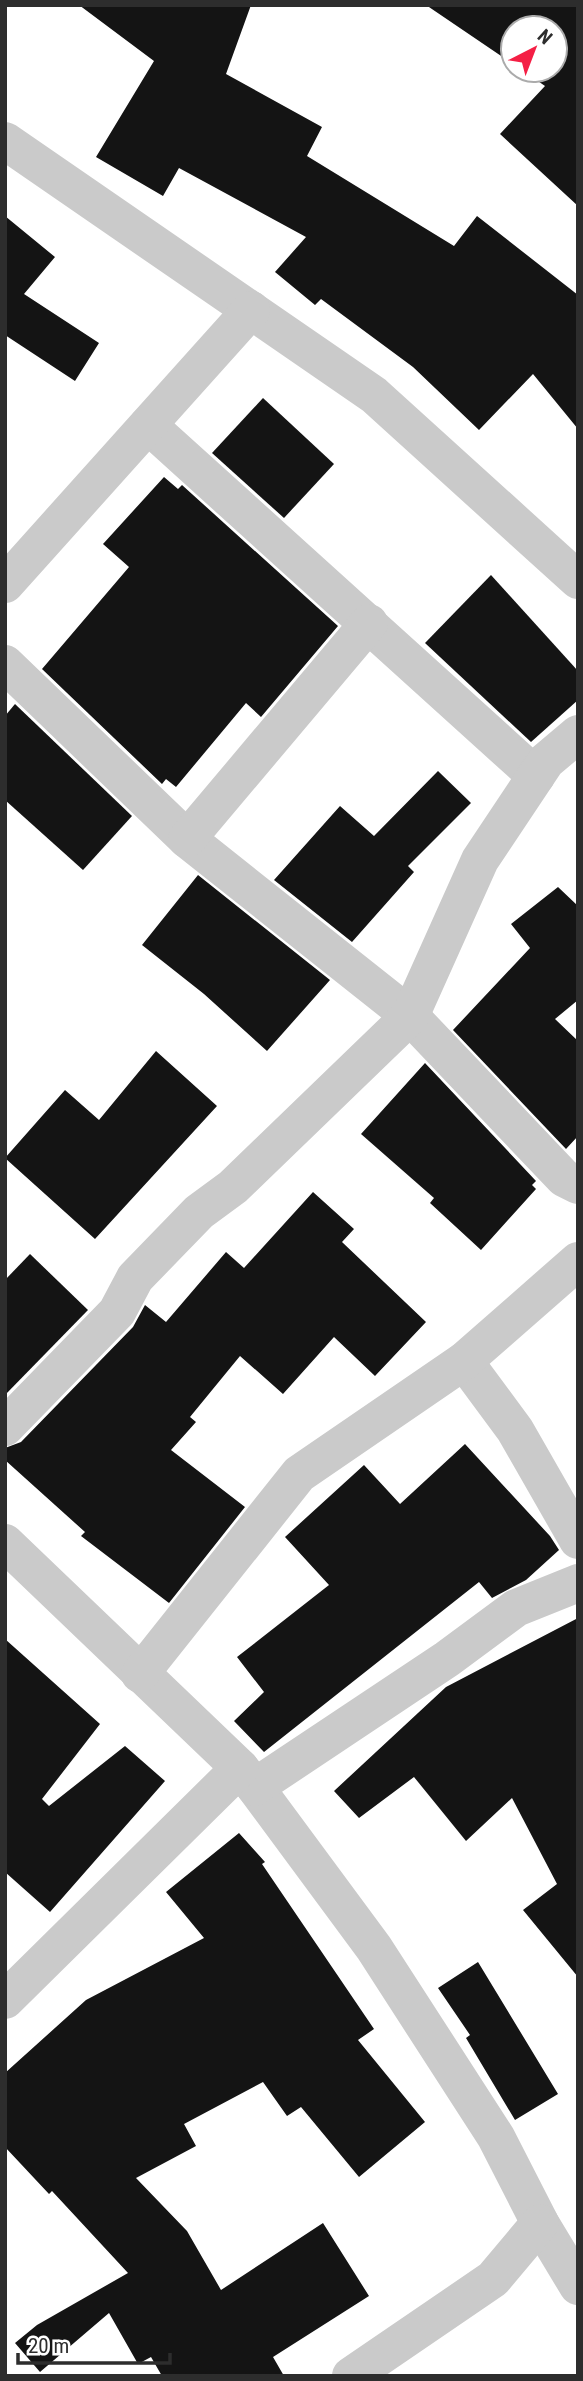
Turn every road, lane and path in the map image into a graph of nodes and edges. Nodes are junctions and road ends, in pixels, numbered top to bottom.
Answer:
1 (5, 141) edge
2 (251, 310) junction
3 (148, 425) junction
4 (578, 580) edge
5 (5, 584) edge
6 (369, 623) junction
7 (5, 664) edge
8 (578, 734) edge
9 (536, 776) junction
10 (187, 839) junction
11 (410, 1016) junction
12 (578, 1185) edge
13 (578, 1261) edge
14 (464, 1361) junction
15 (5, 1427) edge
16 (578, 1540) edge
17 (5, 1544) edge
18 (578, 1583) edge
19 (140, 1674) junction
20 (247, 1777) junction
21 (5, 2000) edge
22 (540, 2223) junction
23 (578, 2286) edge
24 (351, 2376) edge

1 - 2 street
2 - 3 street
2 - 4 street
3 - 5 street
3 - 6 street
6 - 9 street
6 - 10 street
7 - 10 street
8 - 9 street
9 - 11 street
10 - 11 street
11 - 12 street
11 - 15 street
13 - 14 street
14 - 16 street
14 - 19 street
17 - 19 street
18 - 20 street
19 - 20 street
20 - 21 street
20 - 22 street
22 - 23 street
22 - 24 street

